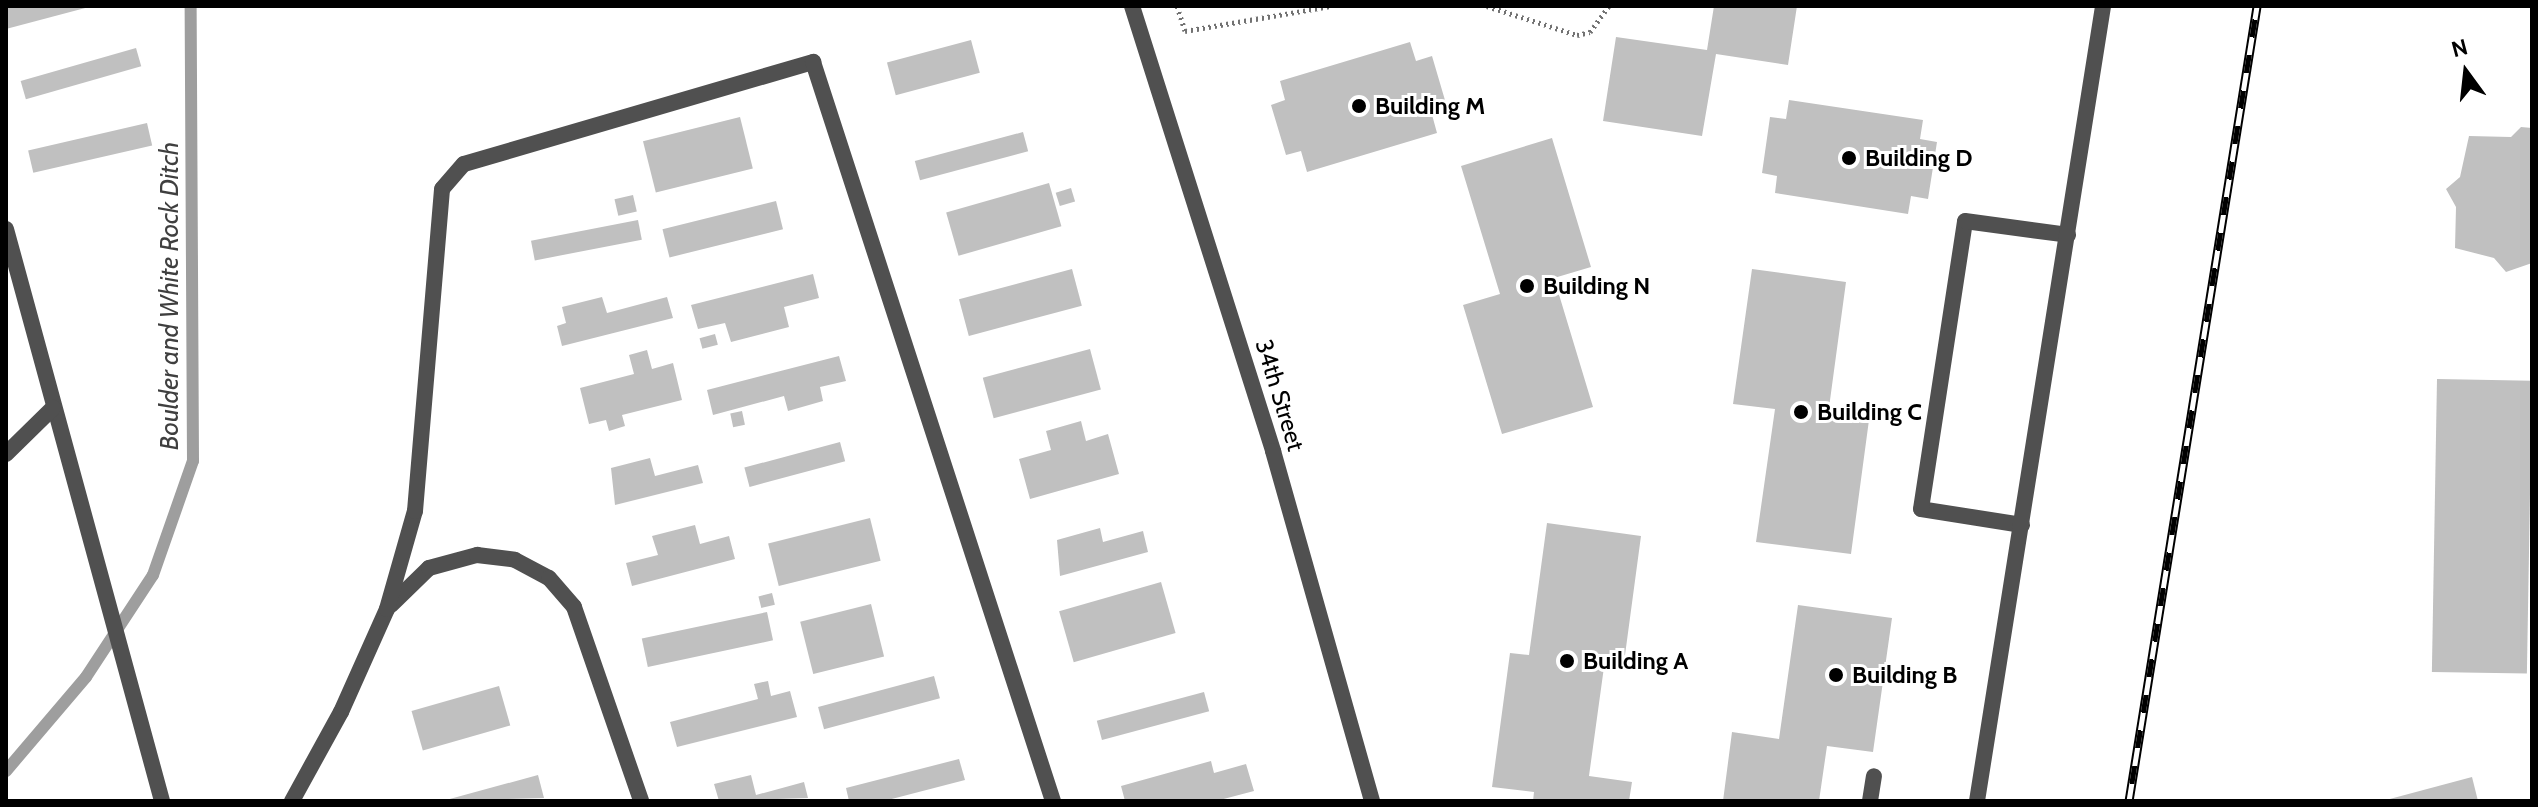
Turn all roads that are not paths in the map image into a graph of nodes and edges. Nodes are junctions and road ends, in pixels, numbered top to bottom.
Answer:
1 (1132, 6) edge
2 (2103, 6) edge
3 (6, 229) edge
4 (2068, 235) junction
5 (53, 408) junction
6 (6, 454) edge
7 (2022, 525) junction
8 (387, 609) junction
9 (1874, 776) dead end
10 (162, 801) edge
11 (292, 801) edge
12 (641, 801) edge
13 (1053, 801) edge
14 (1372, 801) edge
15 (1870, 801) edge
16 (1977, 801) edge

1 - 14 street, 34th Street
2 - 4 street
3 - 5 street
4 - 7 street
4 - 7 street
5 - 6 street
5 - 10 street
7 - 16 street
8 - 11 street
8 - 12 street
8 - 13 street
9 - 15 street

